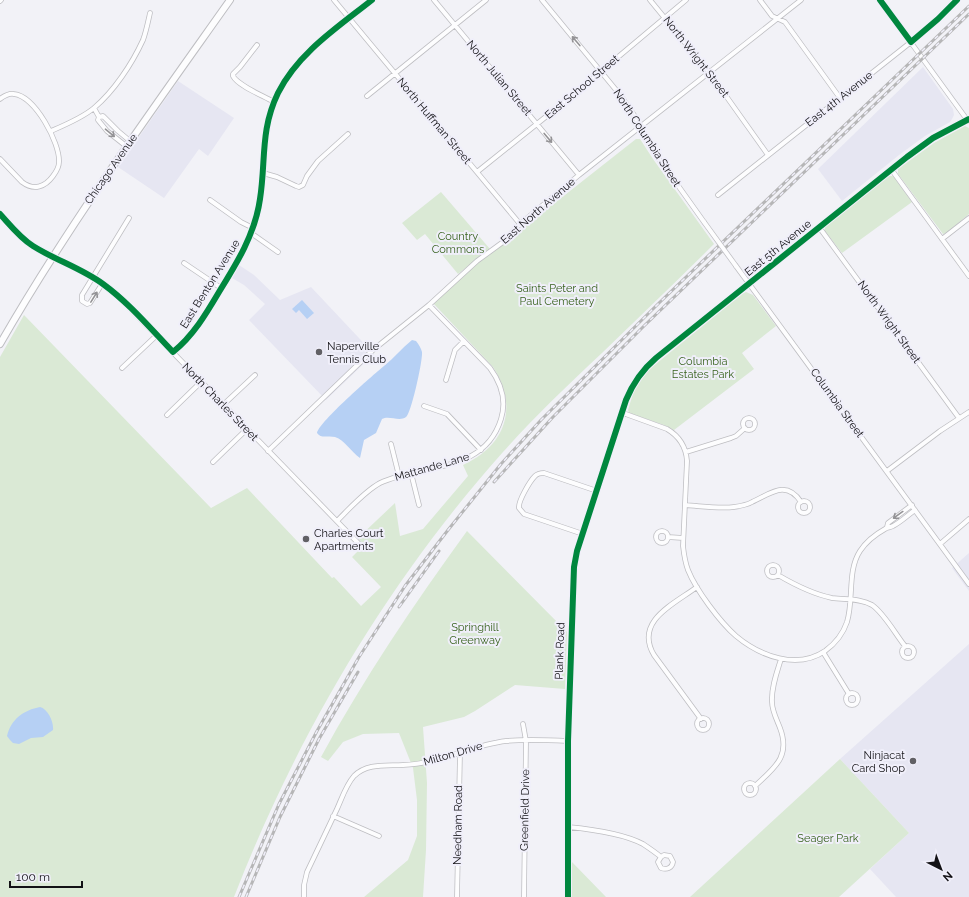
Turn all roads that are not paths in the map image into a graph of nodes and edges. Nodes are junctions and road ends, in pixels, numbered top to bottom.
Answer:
1 (230, 0) edge
2 (334, 0) edge
3 (372, 0) edge
4 (434, 0) edge
5 (486, 0) edge
6 (542, 0) edge
7 (650, 0) edge
8 (686, 0) edge
9 (760, 0) edge
10 (801, 0) edge
11 (880, 0) edge
12 (957, 0) edge
13 (150, 13) dead end
14 (349, 18) junction
15 (664, 18) junction
16 (778, 18) junction
17 (455, 25) junction
18 (911, 42) junction
19 (257, 45) dead end
20 (601, 71) junction
21 (709, 72) junction
22 (395, 74) junction
23 (367, 96) dead end
24 (840, 98) junction
25 (0, 99) edge
26 (274, 102) junction
27 (94, 108) junction
28 (99, 117) junction
29 (969, 120) edge
30 (537, 124) junction
31 (639, 128) junction
32 (50, 131) junction
33 (348, 134) dead end
34 (128, 143) junction
35 (768, 155) junction
36 (0, 159) edge
37 (891, 169) junction
38 (476, 172) junction
39 (263, 173) junction
40 (579, 175) junction
41 (718, 195) dead end
42 (210, 200) dead end
43 (0, 214) edge
44 (129, 218) dead end
45 (969, 218) edge
46 (704, 222) joint
47 (520, 224) junction
48 (819, 227) junction
49 (253, 228) junction
50 (251, 234) junction
51 (942, 239) junction
52 (278, 252) dead end
53 (52, 256) junction
54 (184, 263) dead end
55 (969, 276) edge
56 (92, 277) junction
57 (102, 284) junction
58 (749, 284) junction
59 (221, 288) junction
60 (429, 305) junction
61 (157, 335) junction
62 (464, 341) junction
63 (0, 344) edge
64 (173, 352) junction
65 (122, 368) dead end
66 (254, 375) dead end
67 (446, 380) dead end
68 (201, 382) junction
69 (223, 405) junction
70 (424, 406) dead end
71 (969, 412) edge
72 (623, 413) junction
73 (167, 415) dead end
74 (959, 418) junction
75 (745, 428) dead end
76 (247, 429) junction
77 (391, 444) dead end
78 (482, 450) junction
79 (268, 451) junction
80 (686, 452) junction
81 (213, 462) dead end
82 (887, 471) junction
83 (411, 473) junction
84 (399, 476) junction
85 (597, 491) junction
86 (801, 502) dead end
87 (419, 505) dead end
88 (685, 505) junction
89 (912, 505) junction
90 (915, 510) junction
91 (969, 519) edge
92 (337, 521) junction
93 (886, 527) junction
94 (583, 534) junction
95 (668, 537) dead end
96 (683, 538) junction
97 (940, 544) junction
98 (360, 545) dead end
99 (778, 575) dead end
100 (969, 584) edge
101 (697, 587) junction
102 (851, 600) junction
103 (905, 646) dead end
104 (823, 652) junction
105 (781, 659) junction
106 (848, 694) dead end
107 (700, 719) dead end
108 (522, 724) dead end
109 (526, 740) junction
110 (568, 741) junction
111 (460, 753) junction
112 (755, 786) dead end
113 (333, 816) junction
114 (568, 827) junction
115 (379, 836) dead end
116 (661, 857) dead end
117 (304, 897) edge
118 (457, 897) edge
119 (524, 897) edge
120 (568, 897) edge

1 - 34 main road, Chicago Avenue
2 - 14 street, North Huffman Street
3 - 14 street, East Benton Avenue
4 - 17 street, North Julian Street
5 - 17 street
20 -> 6 street, North Columbia Street
7 - 15 street, North Wright Street
8 - 15 street, East School Street
9 - 16 street
10 - 16 street, East North Avenue
11 - 18 street
12 - 18 street, East 4th Avenue
13 - 27 street
14 - 22 street, North Huffman Street
14 - 26 street, East Benton Avenue
15 - 20 street, East School Street
15 - 21 street, North Wright Street
16 - 21 street, East North Avenue
16 - 24 street
17 - 22 street
17 - 30 street, North Julian Street
18 - 24 street, East 4th Avenue
18 - 29 street
19 - 26 street
20 - 30 street, East School Street
20 - 31 street, North Columbia Street
21 - 31 street, East North Avenue
21 - 35 street, North Wright Street
22 - 23 street
22 - 38 street, North Huffman Street
24 - 35 street, East 4th Avenue
25 - 32 street
26 - 39 street, East Benton Avenue
27 - 28 street
27 - 32 street
28 - 34 street
28 -> 34 street
29 - 37 street, East 5th Avenue
30 - 38 street, East School Street
30 -> 40 street, North Julian Street
31 - 40 street, East North Avenue
31 - 46 street, North Columbia Street
32 - 36 street
33 - 39 street
34 - 53 main road, Chicago Avenue
35 - 41 street, East 4th Avenue
37 - 48 street, East 5th Avenue
37 - 51 street
38 - 47 street, North Huffman Street
39 - 49 street, East Benton Avenue
40 - 47 street, East North Avenue
42 - 49 street
43 - 53 street, North Charles Street
44 - 56 street
45 - 51 street
46 - 58 street, Columbia Street, bridge
47 - 60 street, East North Avenue
48 - 58 street, East 5th Avenue
48 - 74 street, North Wright Street
49 - 50 street, East Benton Avenue
50 - 52 street
50 - 59 street, East Benton Avenue
51 - 55 street
53 - 56 street, North Charles Street
53 - 63 main road, Chicago Avenue
54 - 59 street
56 - 57 street, North Charles Street
56 -> 57 street
57 - 61 street, North Charles Street
58 - 72 street, East 5th Avenue
58 - 82 street, Columbia Street
59 - 64 street, East Benton Avenue
60 - 62 street, Mattande Lane
60 - 79 street, East North Avenue
61 - 64 street, North Charles Street
61 - 65 street
62 - 67 street
62 - 78 street, Mattande Lane
64 - 68 street, North Charles Street
66 - 69 street
68 - 69 street, North Charles Street
68 - 73 street
69 - 76 street, North Charles Street
70 - 78 street
71 - 74 street
72 - 80 street
72 - 85 street, Plank Road
74 - 82 street
75 - 80 street
76 - 79 street, North Charles Street
76 - 81 street
77 - 84 street
78 - 83 street, Mattande Lane
79 - 92 street, North Charles Street
80 - 88 street
82 - 89 street, Columbia Street
83 - 84 street, Mattande Lane
83 - 87 street
84 - 92 street, Mattande Lane
85 - 94 street, Plank Road
85 - 94 street
86 - 88 street
88 - 96 street
89 - 90 street, Columbia Street
89 -> 93 street
90 - 93 street
90 - 97 street, Columbia Street
91 - 97 street
92 - 98 street, North Charles Street
93 - 102 street
94 - 110 street, Plank Road
95 - 96 street
96 - 101 street
97 - 100 street, Columbia Street
99 - 102 street
101 - 105 street
101 - 107 street
102 - 103 street
102 - 104 street
104 - 105 street
104 - 106 street
105 - 112 street
108 - 109 street, Greenfield Drive
109 - 110 street, Milton Drive
109 - 111 street, Milton Drive
109 - 119 street, Greenfield Drive
110 - 114 street, Plank Road
111 - 113 street, Milton Drive
111 - 118 street, Needham Road
113 - 115 street
113 - 117 street, Milton Drive
114 - 116 street
114 - 120 street, Plank Road

